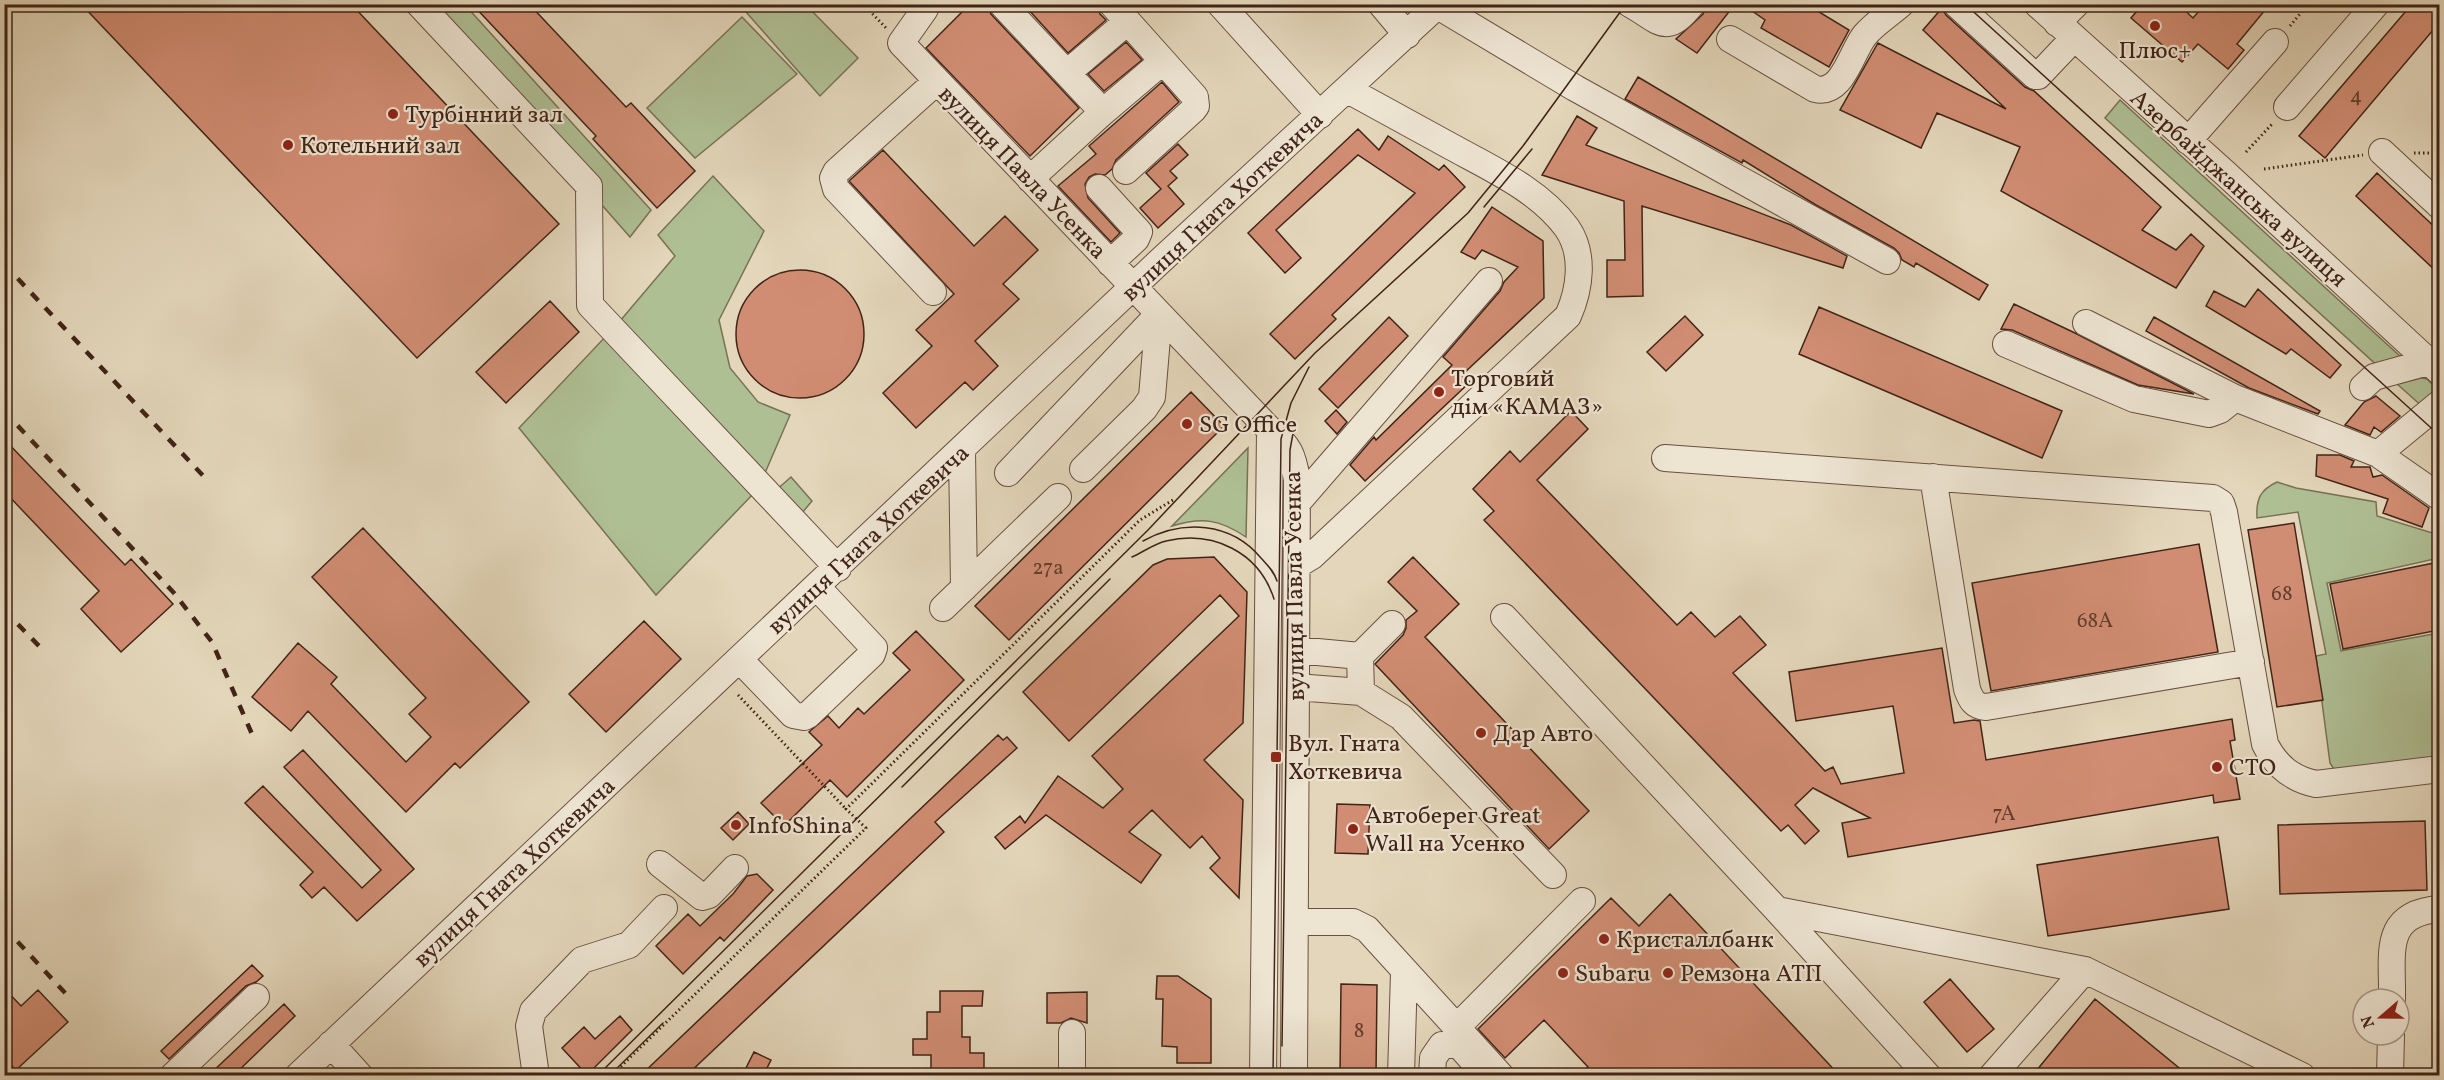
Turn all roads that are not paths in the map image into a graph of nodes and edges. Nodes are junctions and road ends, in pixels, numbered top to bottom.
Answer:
1 (419, 4) edge
2 (1220, 4) edge
3 (1381, 4) edge
4 (1630, 4) edge
5 (1692, 4) edge
6 (1956, 4) edge
7 (2037, 4) edge
8 (2076, 4) edge
9 (2376, 4) edge
10 (1438, 5) edge
11 (1901, 5) edge
12 (1008, 6) edge
13 (925, 9) dead end
14 (1120, 13) edge
15 (2066, 31) junction
16 (1407, 35) junction
17 (1730, 39) dead end
18 (2275, 42) road end
19 (1163, 61) junction
20 (1067, 73) junction
21 (937, 81) junction
22 (1348, 90) junction
23 (2287, 107) road end
24 (1103, 112) junction
25 (1320, 116) junction
26 (2188, 141) junction
27 (2382, 152) road end
28 (1126, 171) dead end
29 (1030, 179) junction
30 (1099, 188) dead end
31 (2439, 206) edge
32 (1887, 261) dead end
33 (1110, 262) junction
34 (1490, 281) dead end
35 (1133, 287) junction
36 (933, 292) dead end
37 (1159, 314) junction
38 (2086, 323) dead end
39 (2006, 344) dead end
40 (2434, 367) edge
41 (2363, 387) dead end
42 (2235, 398) junction
43 (2439, 402) edge
44 (1270, 430) junction
45 (962, 451) junction
46 (2378, 454) junction
47 (1665, 458) dead end
48 (1083, 469) dead end
49 (1008, 474) dead end
50 (1933, 477) junction
51 (1058, 497) dead end
52 (2439, 497) edge
53 (1297, 503) junction
54 (1297, 565) junction
55 (838, 568) junction
56 (817, 587) junction
57 (964, 588) junction
58 (943, 608) dead end
59 (1504, 617) dead end
60 (1392, 624) dead end
61 (1296, 650) junction
62 (1360, 656) junction
63 (740, 660) junction
64 (2251, 662) junction
65 (1296, 687) junction
66 (1361, 692) junction
67 (2439, 769) edge
68 (660, 864) dead end
69 (735, 868) dead end
70 (1553, 875) dead end
71 (1582, 901) dead end
72 (663, 908) dead end
73 (2439, 909) edge
74 (1776, 910) junction
75 (1295, 922) junction
76 (2085, 970) junction
77 (1404, 972) junction
78 (2392, 987) edge
79 (256, 997) dead end
80 (1456, 1028) junction
81 (1072, 1033) dead end
82 (331, 1044) junction
83 (2391, 1047) edge
84 (306, 1073) edge
85 (173, 1076) edge
86 (360, 1076) edge
87 (536, 1076) edge
88 (1072, 1076) edge
89 (1263, 1076) edge
90 (1294, 1076) edge
91 (1401, 1076) edge
92 (1432, 1076) edge
93 (1487, 1076) edge
94 (1501, 1076) edge
95 (1928, 1076) edge
96 (1992, 1076) edge
97 (2302, 1076) edge
98 (2390, 1076) edge

1 - 55 street
2 - 25 street
3 - 16 street
4 - 5 street
6 - 15 street
7 - 15 street, Азербайджанська вулиця
8 - 15 street
9 - 23 street
10 - 16 street, вулиця Гната Хоткевича
10 - 32 street
11 - 17 street
12 - 20 street
13 - 21 street, вулиця Павла Усенка
14 - 19 street
14 - 20 street
15 - 26 street, Азербайджанська вулиця
16 - 22 street, вулиця Гната Хоткевича
18 - 26 street
19 - 24 street
19 - 28 street
20 - 24 street
21 - 29 street, вулиця Павла Усенка
21 - 36 street
22 - 25 street, вулиця Гната Хоткевича
22 - 54 street
24 - 29 street
25 - 35 street, вулиця Гната Хоткевича
26 - 40 street, Азербайджанська вулиця
27 - 31 street
29 - 33 street, вулиця Павла Усенка
30 - 33 street
33 - 35 street, вулиця Павла Усенка
34 - 53 street
35 - 37 street, вулиця Павла Усенка
35 - 45 street, вулиця Гната Хоткевича
37 - 44 street, вулиця Павла Усенка
37 - 48 street
37 - 49 street
38 - 42 street
39 - 42 street
40 - 41 street
42 - 46 street
43 - 46 street
44 - 53 street, вулиця Павла Усенка
44 - 89 street, вулиця Павла Усенка
45 - 55 street, вулиця Гната Хоткевича
45 - 57 street
46 - 52 street
47 - 50 street
50 - 64 street
50 - 64 street
51 - 57 street
53 - 54 street, вулиця Павла Усенка
54 - 61 street, вулиця Павла Усенка
55 - 56 street, вулиця Гната Хоткевича
56 - 63 street, вулиця Гната Хоткевича
56 - 63 street
57 - 58 street
59 - 74 street
60 - 62 street
61 - 62 street
61 - 65 street, вулиця Павла Усенка
62 - 66 street
63 - 82 street, вулиця Гната Хоткевича
64 - 67 street
65 - 66 street
65 - 75 street, вулиця Павла Усенка
66 - 70 street
68 - 69 street
71 - 80 street
72 - 87 street
73 - 78 street
74 - 76 street
74 - 95 street
75 - 77 street
75 - 90 street, вулиця Павла Усенка
76 - 96 street
76 - 97 street
77 - 80 street
77 - 91 street
79 - 85 street
80 - 94 street
81 - 88 street
82 - 84 street, вулиця Гната Хоткевича
82 - 86 street
83 - 98 street
92 - 93 street

